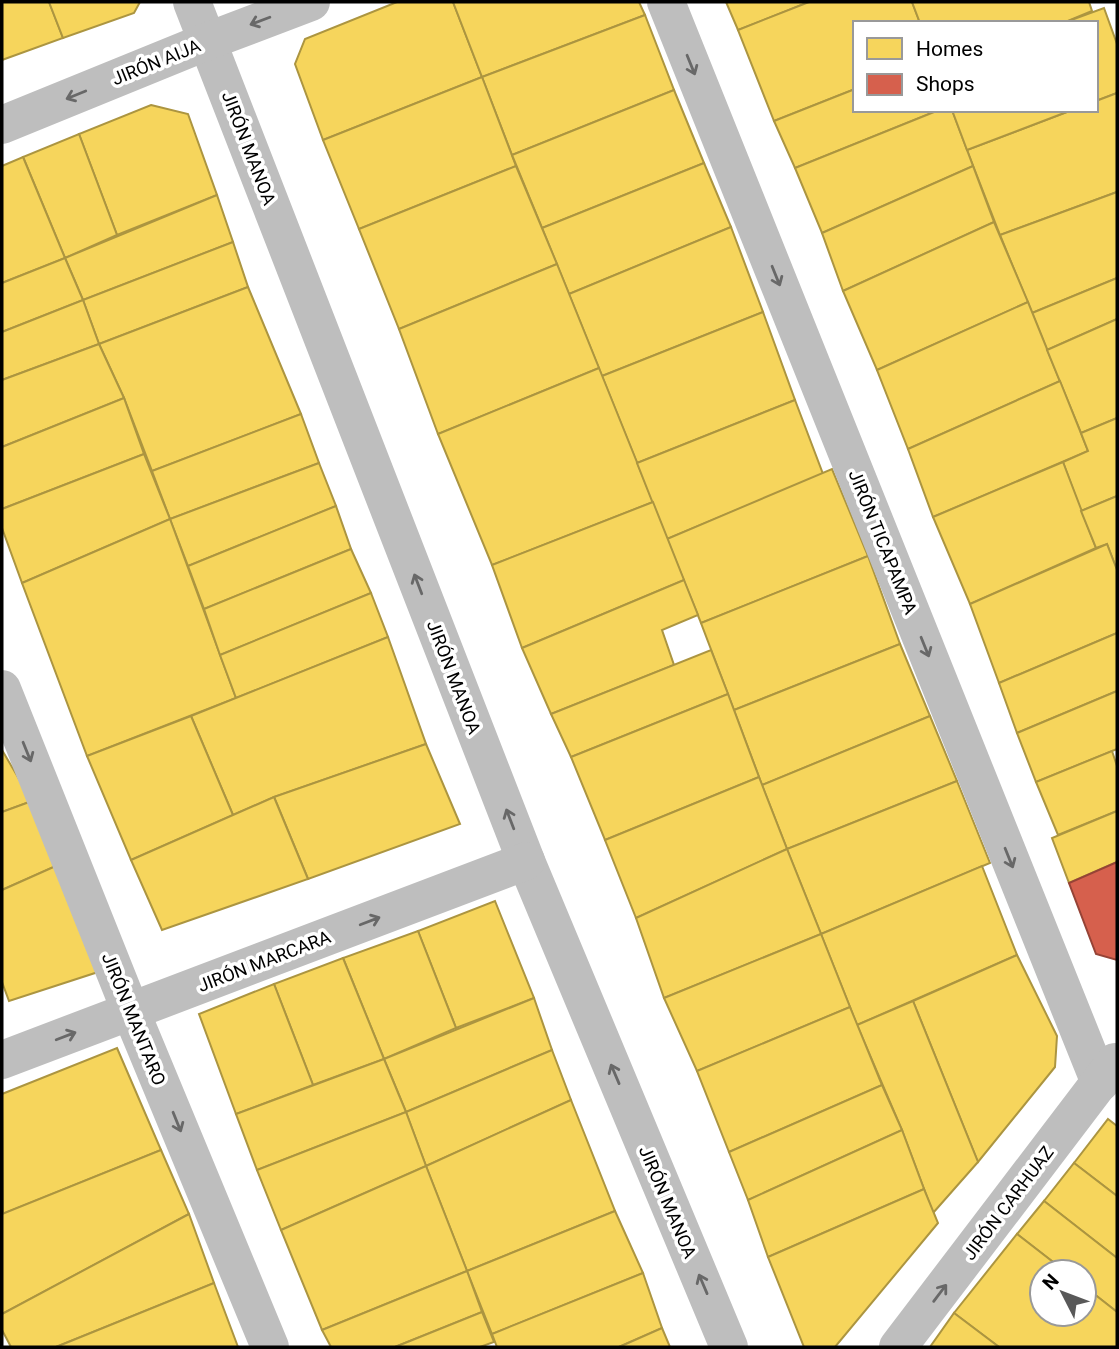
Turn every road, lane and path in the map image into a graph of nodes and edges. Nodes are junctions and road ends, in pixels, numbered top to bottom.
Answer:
1 (192, 2) edge
2 (311, 2) edge
3 (666, 2) edge
4 (208, 41) junction
5 (2, 125) edge
6 (2, 689) edge
7 (526, 861) junction
8 (131, 1012) junction
9 (2, 1060) edge
10 (1108, 1071) edge
11 (270, 1347) edge
12 (729, 1347) edge
13 (898, 1347) edge

1 - 4 street, JIRÓN MANOA
2 -> 4 street, JIRÓN AIJA
3 -> 10 street, JIRÓN TICAPAMPA
4 -> 5 street, JIRÓN AIJA
7 -> 4 street, JIRÓN MANOA
6 -> 8 street, JIRÓN MANTARO
8 -> 7 street, JIRÓN MARCARA
12 -> 7 street, JIRÓN MANOA
9 -> 8 street, JIRÓN MARCARA
8 -> 11 street, JIRÓN MANTARO
13 -> 10 street, JIRÓN CARHUAZ

